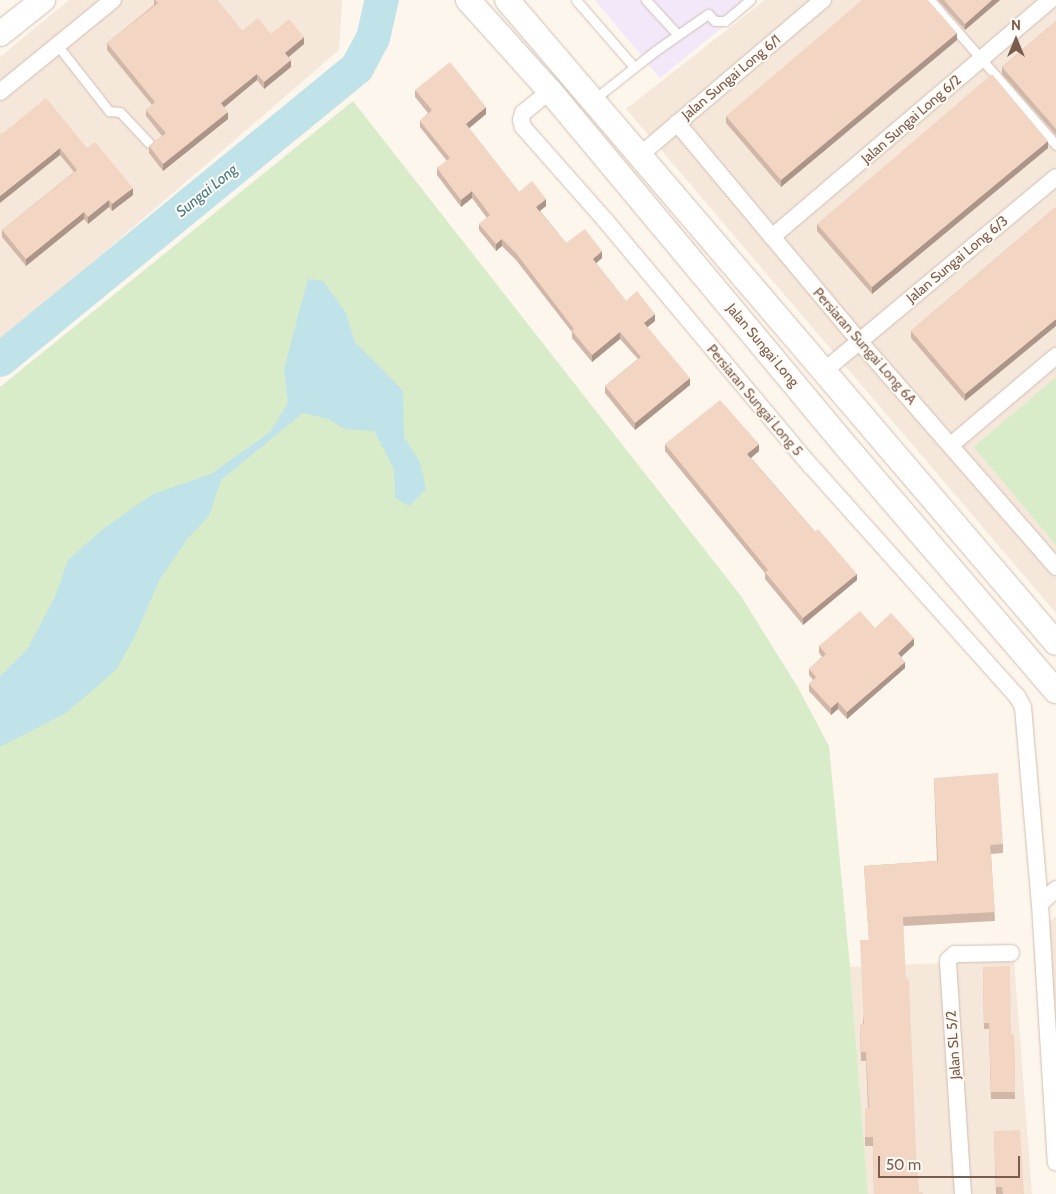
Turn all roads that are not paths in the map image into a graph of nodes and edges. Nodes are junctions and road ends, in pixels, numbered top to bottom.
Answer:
1 (43, 0) edge
2 (113, 0) edge
3 (468, 0) edge
4 (507, 0) edge
5 (576, 0) edge
6 (646, 0) edge
7 (750, 0) edge
8 (823, 0) edge
9 (930, 0) edge
10 (1050, 0) edge
11 (0, 34) edge
12 (678, 35) junction
13 (58, 46) junction
14 (982, 58) junction
15 (634, 68) junction
16 (550, 91) junction
17 (0, 92) edge
18 (593, 101) junction
19 (677, 123) junction
20 (150, 143) edge
21 (1056, 144) edge
22 (640, 155) junction
23 (1056, 177) edge
24 (772, 238) junction
25 (858, 341) junction
26 (1056, 356) edge
27 (824, 371) junction
28 (951, 445) junction
29 (1056, 567) edge
30 (1056, 643) edge
31 (1056, 691) edge
32 (1056, 889) edge
33 (1040, 904) junction
34 (1011, 953) dead end
35 (1056, 1163) edge
36 (963, 1194) edge

1 - 11 street
2 - 13 street
3 - 16 street, Jalan Sungai Long
4 - 18 street, Jalan Sungai Long
5 - 15 lane
6 - 12 lane
7 - 12 lane
8 - 19 street, Jalan Sungai Long 6/1
9 - 14 lane
10 - 14 street, Jalan Sungai Long 6/2
12 - 15 lane
13 - 17 street
13 - 20 lane
14 - 21 lane
14 - 24 street, Jalan Sungai Long 6/2
15 - 18 lane
16 - 31 street, Jalan Sungai Long
16 - 33 street, Persiaran Sungai Long 5
18 - 22 street, Jalan Sungai Long
19 - 22 street, Jalan Sungai Long 6/1
19 - 24 street, Persiaran Sungai Long 6A
22 - 27 street, Jalan Sungai Long
23 - 25 street, Jalan Sungai Long 6/3
24 - 25 street, Persiaran Sungai Long 6A
25 - 27 street, Jalan Sungai Long 6/3
25 - 28 street, Persiaran Sungai Long 6A
26 - 28 street
27 - 30 street, Jalan Sungai Long
28 - 29 street, Persiaran Sungai Long 6A
32 - 33 street
33 - 35 street
34 - 36 street, Jalan SL 5/2

